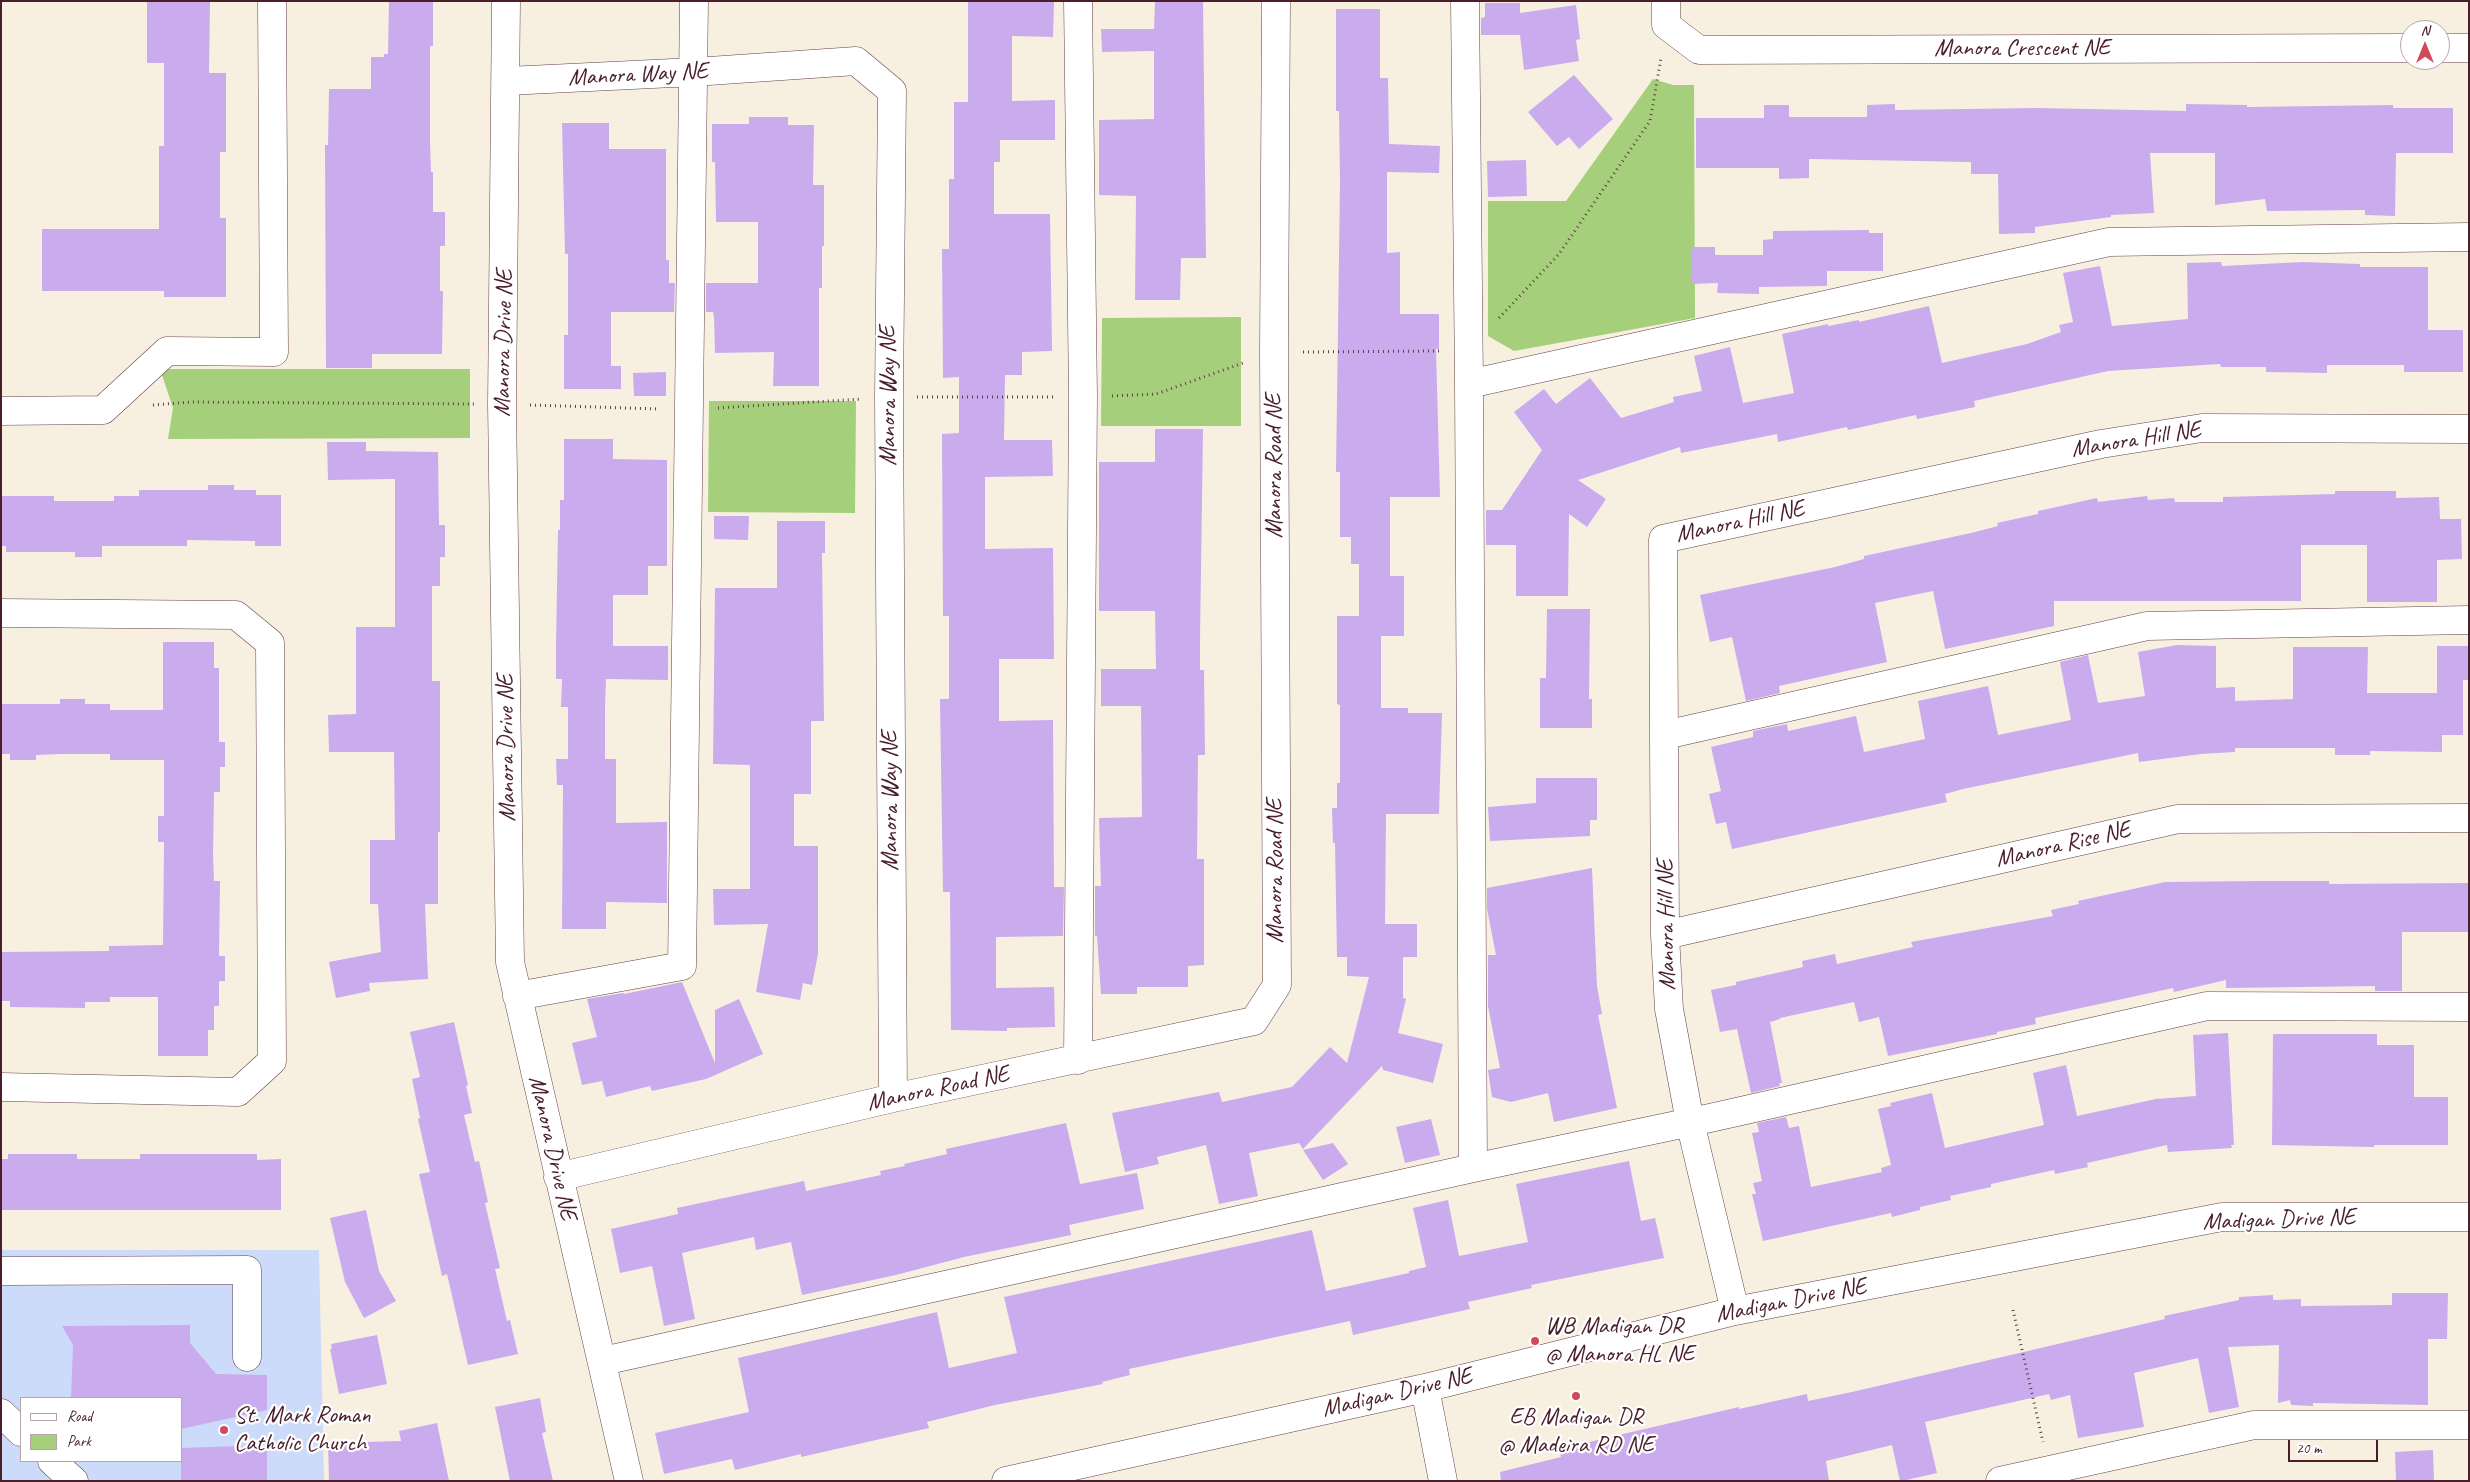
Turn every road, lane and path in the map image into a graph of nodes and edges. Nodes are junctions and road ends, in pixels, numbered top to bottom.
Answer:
1 (272, 1) edge
2 (506, 1) edge
3 (694, 1) edge
4 (1078, 1) edge
5 (1276, 1) edge
6 (1465, 1) edge
7 (1666, 13) edge
8 (2400, 48) edge
9 (2450, 48) edge
10 (2469, 48) edge
11 (694, 72) junction
12 (507, 81) junction
13 (2469, 237) edge
14 (1468, 351) junction
15 (1274, 352) junction
16 (1469, 384) junction
17 (1, 410) edge
18 (2469, 429) edge
19 (1, 613) edge
20 (2469, 620) edge
21 (1665, 735) junction
22 (2469, 818) edge
23 (1665, 935) junction
24 (517, 996) junction
25 (2469, 1007) edge
26 (1078, 1060) junction
27 (1, 1087) edge
28 (893, 1098) junction
29 (1690, 1122) junction
30 (1473, 1168) junction
31 (558, 1177) junction
32 (2469, 1217) edge
33 (1, 1271) edge
34 (2013, 1310) dead end
35 (1735, 1312) junction
36 (248, 1357) dead end
37 (603, 1361) junction
38 (1425, 1388) junction
39 (1, 1413) edge
40 (2469, 1425) edge
41 (20, 1431) edge
42 (53, 1462) edge
43 (2050, 1470) junction
44 (74, 1481) edge
45 (629, 1481) edge
46 (1006, 1481) edge
47 (1443, 1481) edge
48 (2000, 1481) edge

1 - 17 street
2 - 12 street, Manora Drive NE
3 - 11 street
4 - 26 street
5 - 15 street, Manora Road NE
6 - 14 street
7 - 8 street, Manora Crescent NE
7 - 14 path
9 - 10 street
11 - 12 street, Manora Way NE
11 - 24 street
11 - 28 street, Manora Way NE
12 - 24 street, Manora Drive NE
13 - 16 street
14 - 15 path
14 - 16 street
15 - 26 street, Manora Road NE
16 - 30 street
18 - 21 street, Manora Hill NE
19 - 27 street
20 - 21 street
21 - 23 street, Manora Hill NE
22 - 23 street, Manora Rise NE
23 - 29 street, Manora Hill NE
24 - 31 street, Manora Drive NE
25 - 29 street
26 - 28 street, Manora Road NE
28 - 31 street, Manora Road NE
29 - 30 street
29 - 35 street, Manora Hill NE
30 - 37 street
31 - 37 street, Manora Drive NE
32 - 35 street, Madigan Drive NE
33 - 36 street
34 - 43 path
35 - 38 street, Madigan Drive NE
37 - 45 street, Manora Drive NE
38 - 46 street, Madigan Drive NE
38 - 47 street
39 - 41 street
40 - 43 street
42 - 44 street
43 - 48 street

